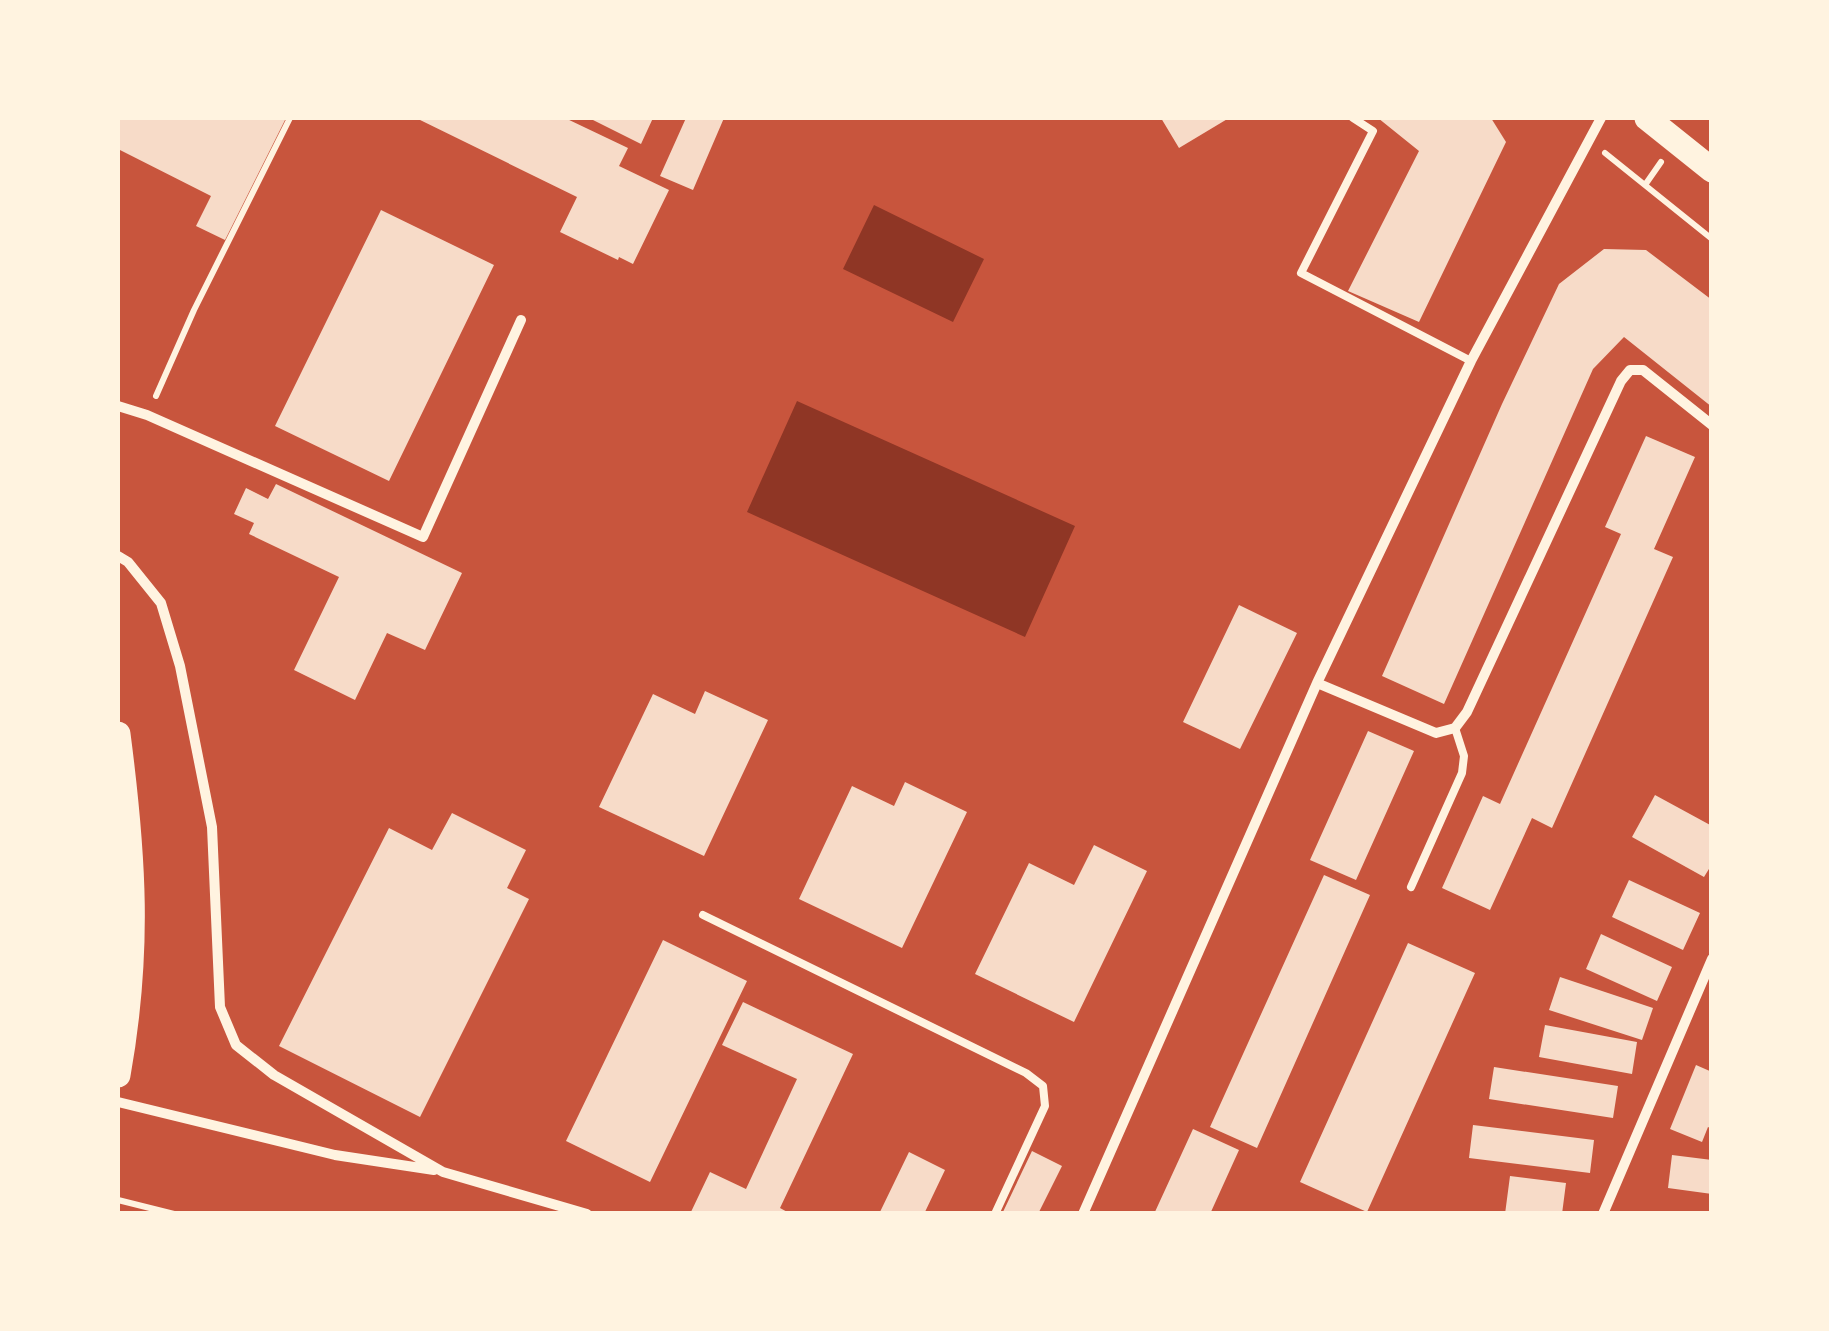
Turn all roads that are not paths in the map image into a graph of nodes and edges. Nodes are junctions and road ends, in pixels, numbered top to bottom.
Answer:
1 (1354, 118) edge
2 (1601, 118) edge
3 (1647, 118) edge
4 (1712, 170) edge
5 (522, 320) dead end
6 (1470, 361) junction
7 (118, 406) edge
8 (1712, 426) edge
9 (118, 556) edge
10 (1318, 683) junction
11 (1455, 728) junction
12 (118, 734) edge
13 (1410, 886) dead end
14 (703, 915) dead end
15 (1712, 960) edge
16 (118, 1075) edge
17 (118, 1102) edge
18 (444, 1172) junction
19 (586, 1214) edge
20 (995, 1214) edge
21 (1084, 1214) edge
22 (1603, 1214) edge

1 - 6 lane
2 - 6 street
3 - 4 main road
5 - 7 street
6 - 10 street
8 - 11 street
9 - 18 street
10 - 11 street
10 - 21 street
11 - 13 lane
12 - 16 main road
14 - 20 lane
15 - 22 street
17 - 18 street
18 - 19 street

